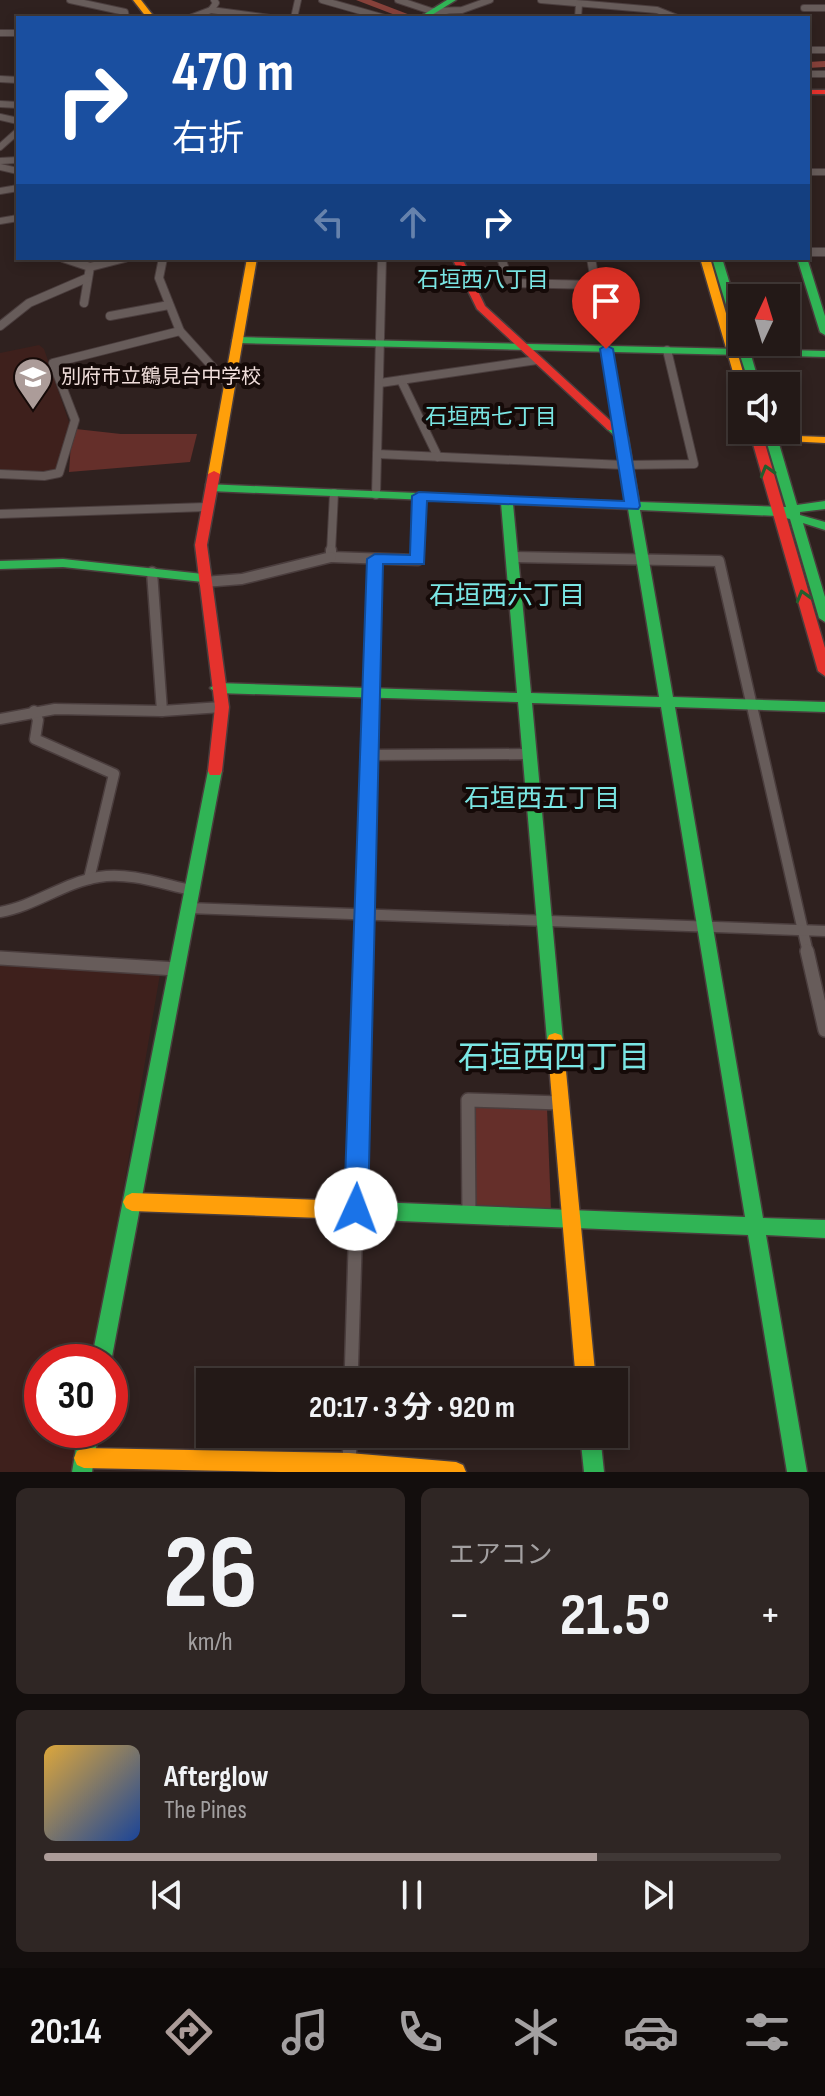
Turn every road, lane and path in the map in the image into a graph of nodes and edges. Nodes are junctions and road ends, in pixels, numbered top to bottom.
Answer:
1 (70, 0) edge
2 (128, 0) edge
3 (137, 0) edge
4 (214, 0) edge
5 (322, 0) edge
6 (398, 0) edge
7 (452, 0) edge
8 (490, 0) edge
9 (541, 0) edge
10 (566, 0) edge
11 (579, 4) junction
12 (347, 7) junction
13 (804, 8) dead end
14 (825, 8) edge
15 (211, 10) junction
16 (429, 14) edge
17 (126, 16) edge
18 (140, 16) edge
19 (149, 16) edge
20 (195, 16) edge
21 (255, 16) edge
22 (345, 16) edge
23 (378, 16) edge
24 (578, 16) edge
25 (672, 16) edge
26 (0, 104) edge
27 (16, 105) edge
28 (0, 116) edge
29 (69, 260) edge
30 (114, 260) edge
31 (163, 260) edge
32 (252, 260) edge
33 (382, 260) edge
34 (458, 260) edge
35 (502, 260) edge
36 (591, 260) edge
37 (706, 260) edge
38 (718, 260) edge
39 (803, 260) edge
40 (90, 267) junction
41 (87, 278) junction
42 (595, 285) junction
43 (728, 301) edge
44 (84, 303) dead end
45 (169, 305) junction
46 (110, 316) dead end
47 (728, 316) edge
48 (0, 326) edge
49 (180, 331) junction
50 (825, 332) edge
51 (237, 340) junction
52 (380, 344) junction
53 (523, 347) junction
54 (728, 347) edge
55 (606, 349) junction
56 (667, 350) junction
57 (800, 352) edge
58 (825, 354) edge
59 (537, 360) junction
60 (401, 380) junction
61 (380, 383) junction
62 (228, 384) junction
63 (622, 437) junction
64 (800, 437) edge
65 (825, 440) edge
66 (761, 444) edge
67 (772, 444) edge
68 (377, 454) junction
69 (438, 457) junction
70 (624, 465) junction
71 (0, 474) edge
72 (210, 487) junction
73 (334, 493) junction
74 (376, 495) junction
75 (419, 496) junction
76 (507, 500) junction
77 (825, 505) edge
78 (632, 506) junction
79 (206, 507) junction
80 (789, 513) junction
81 (0, 514) edge
82 (825, 526) edge
83 (331, 557) junction
84 (513, 557) junction
85 (642, 557) junction
86 (375, 559) junction
87 (0, 565) edge
88 (152, 572) junction
89 (204, 580) junction
90 (822, 599) edge
91 (825, 618) edge
92 (825, 671) edge
93 (217, 688) junction
94 (371, 692) junction
95 (524, 697) junction
96 (666, 701) junction
97 (751, 704) junction
98 (222, 707) junction
99 (825, 707) edge
100 (34, 711) junction
101 (162, 711) junction
102 (0, 719) edge
103 (529, 754) junction
104 (370, 755) junction
105 (89, 879) junction
106 (191, 890) junction
107 (188, 908) junction
108 (0, 912) edge
109 (366, 914) junction
110 (544, 921) junction
111 (704, 926) junction
112 (802, 930) junction
113 (825, 931) edge
114 (0, 958) edge
115 (176, 969) junction
116 (825, 1030) edge
117 (560, 1103) junction
118 (132, 1202) junction
119 (356, 1209) junction
120 (469, 1215) junction
121 (571, 1220) junction
122 (755, 1226) junction
123 (825, 1229) edge
124 (104, 1344) edge
125 (351, 1368) edge
126 (585, 1368) edge
127 (591, 1448) edge
128 (83, 1465) edge
129 (235, 1467) edge
130 (349, 1467) edge
131 (456, 1472) edge
132 (594, 1472) edge
133 (797, 1472) edge

1 - 17 street
2 - 18 main road
3 - 19 main road
4 - 15 street
5 - 12 street
6 - 16 street
7 - 16 main road
8 - 16 street
9 - 10 street
10 - 11 street
11 - 24 street
11 - 25 street
12 - 22 street
12 - 23 street
13 - 14 street
15 - 20 street
15 - 21 street
26 - 27 street
27 - 28 street
29 - 40 street
30 - 40 street
31 - 45 street
32 - 51 main road
33 - 52 street
34 - 53 main road
35 - 42 street
36 - 42 street
37 - 47 main road
38 - 43 main road
39 - 50 main road
40 - 41 street
41 - 44 street
41 - 48 street
42 - 55 street
45 - 46 street
45 - 49 street
49 - 62 street
49 - 71 street
51 - 52 main road
51 - 62 main road
52 - 53 main road
52 - 61 street
53 - 55 main road
53 - 59 main road
54 - 56 main road
55 - 56 main road
55 - 63 street
56 - 70 street
57 - 58 main road
59 - 60 street
59 - 63 main road
60 - 61 street
60 - 69 street
61 - 68 street
62 - 72 main road
63 - 70 main road
64 - 65 main road
80 -> 66 main road
67 - 80 main road
68 - 69 street
68 - 74 street
69 - 70 street
70 - 78 main road
72 - 73 main road
72 - 79 main road
73 - 74 main road
73 - 83 street
74 - 75 main road
75 - 76 main road
75 - 86 street
76 - 78 main road
76 - 84 main road
77 - 80 main road
78 - 80 main road
78 - 85 main road
79 - 81 street
79 - 89 main road
80 - 82 main road
80 - 90 main road
92 -> 80 main road
83 - 86 street
83 - 89 street
84 - 85 street
84 - 95 main road
85 - 96 main road
85 - 97 street
86 - 94 street
87 - 88 main road
88 - 89 main road
88 - 101 street
89 - 93 main road
90 - 91 main road
93 - 94 main road
93 - 98 main road
94 - 95 main road
94 - 104 street
95 - 96 main road
95 - 103 main road
96 - 97 main road
96 - 111 main road
97 - 99 main road
97 - 112 street
98 - 101 street
98 - 106 main road
100 - 101 street
100 - 102 street
100 - 105 street
103 - 104 street
103 - 110 main road
104 - 109 street
105 - 106 street
105 - 108 street
106 - 107 main road
107 - 109 street
107 - 115 main road
109 - 110 street
109 - 119 street
110 - 111 street
110 - 117 main road
111 - 112 street
111 - 122 main road
112 - 113 street
112 - 116 street
114 - 115 street
115 - 118 main road
117 - 120 street
117 - 121 main road
118 - 119 main road
118 - 124 main road
119 - 120 main road
119 - 125 street
120 - 121 main road
121 - 122 main road
121 - 126 main road
122 - 123 main road
122 - 133 main road
127 - 132 main road
128 - 129 main road
129 - 130 main road
130 - 131 main road

